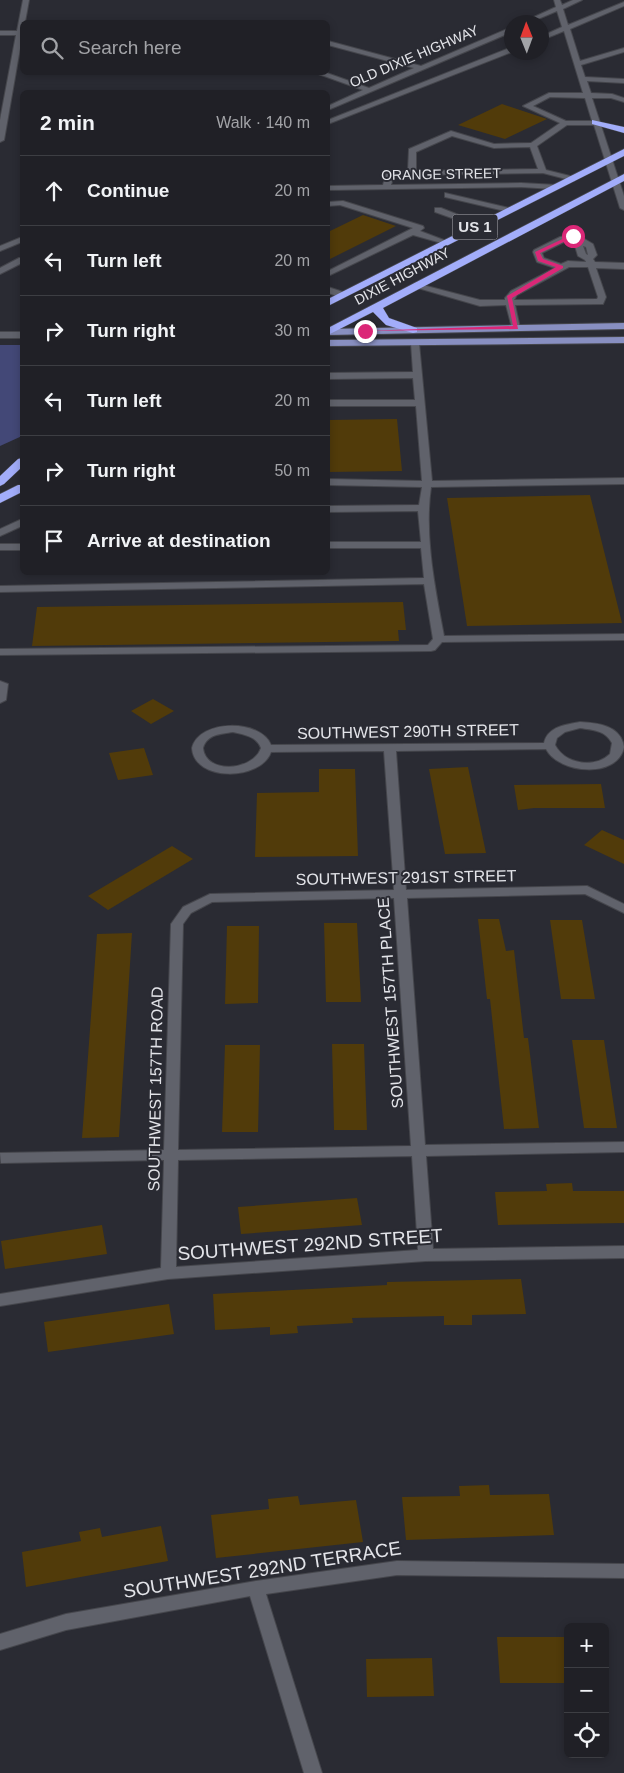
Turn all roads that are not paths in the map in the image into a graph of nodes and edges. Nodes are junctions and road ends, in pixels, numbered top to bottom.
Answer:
1 (26, 0) edge
2 (557, 0) edge
3 (579, 0) edge
4 (624, 4) edge
5 (559, 8) junction
6 (542, 15) edge
7 (22, 20) edge
8 (566, 29) junction
9 (20, 32) joint
10 (504, 32) edge
11 (0, 33) edge
12 (549, 35) edge
13 (330, 44) edge
14 (624, 50) edge
15 (504, 52) edge
16 (576, 64) junction
17 (421, 68) junction
18 (325, 75) edge
19 (581, 79) junction
20 (624, 81) edge
21 (369, 90) junction
22 (587, 96) junction
23 (624, 100) edge
24 (3, 107) edge
25 (330, 107) edge
26 (330, 121) edge
27 (595, 122) junction
28 (566, 123) junction
29 (624, 130) edge
30 (0, 140) edge
31 (534, 144) junction
32 (624, 152) edge
33 (608, 161) junction
34 (542, 171) junction
35 (412, 172) junction
36 (571, 179) junction
37 (619, 179) edge
38 (387, 187) junction
39 (554, 187) junction
40 (330, 188) edge
41 (339, 188) junction
42 (448, 195) dead end
43 (340, 203) junction
44 (330, 204) edge
45 (624, 208) edge
46 (438, 210) dead end
47 (509, 210) junction
48 (480, 225) junction
49 (413, 232) junction
50 (20, 240) edge
51 (445, 242) junction
52 (0, 249) edge
53 (20, 261) edge
54 (590, 262) junction
55 (624, 266) edge
56 (561, 267) junction
57 (0, 271) edge
58 (330, 273) edge
59 (415, 286) junction
60 (330, 291) edge
61 (343, 295) junction
62 (330, 302) edge
63 (509, 302) junction
64 (377, 306) junction
65 (624, 326) edge
66 (516, 328) junction
67 (413, 330) junction
68 (330, 331) edge
69 (330, 332) edge
70 (0, 335) edge
71 (20, 335) edge
72 (624, 340) edge
73 (330, 343) edge
74 (415, 343) junction
75 (418, 375) junction
76 (330, 376) edge
77 (330, 403) edge
78 (420, 403) junction
79 (20, 457) edge
80 (20, 463) edge
81 (0, 467) edge
82 (0, 482) edge
83 (330, 482) edge
84 (624, 482) edge
85 (427, 484) junction
86 (20, 491) edge
87 (0, 499) edge
88 (423, 508) junction
89 (330, 509) edge
90 (20, 523) edge
91 (0, 534) edge
92 (330, 545) edge
93 (426, 545) junction
94 (0, 547) edge
95 (20, 547) edge
96 (429, 581) junction
97 (0, 589) edge
98 (624, 637) edge
99 (439, 639) junction
100 (0, 652) edge
101 (0, 684) edge
102 (0, 700) edge
103 (548, 746) junction
104 (390, 748) junction
105 (268, 749) junction
106 (399, 893) junction
107 (624, 908) edge
108 (187, 910) joint
109 (624, 1147) edge
110 (418, 1150) junction
111 (171, 1154) junction
112 (1, 1158) edge
113 (624, 1252) edge
114 (426, 1255) junction
115 (168, 1273) junction
116 (0, 1300) edge
117 (624, 1571) edge
118 (256, 1588) junction
119 (0, 1642) edge
120 (313, 1773) edge

1 - 7 street
2 - 5 street
3 - 5 street
4 - 8 street
5 - 6 street
5 - 8 street
8 - 12 street
8 - 16 street
9 - 11 street
9 - 24 street
10 - 17 street, OLD DIXIE HIGHWAY
13 - 17 street
14 - 16 street
15 - 26 street
16 - 19 street
17 - 21 street, OLD DIXIE HIGHWAY
18 - 21 street
19 - 20 street
19 - 22 street
21 - 25 street, OLD DIXIE HIGHWAY
22 - 23 street
22 - 27 street
22 - 28 street
24 - 30 street
27 - 28 street
27 - 29 highway
27 - 33 street
28 - 31 street
31 - 34 street
31 - 35 street
32 - 33 highway, DIXIE HIGHWAY / US 1
33 - 36 highway, DIXIE HIGHWAY / US 1
33 - 37 street
34 - 35 street
34 - 36 street
35 - 38 street
36 - 39 highway, DIXIE HIGHWAY / US 1
37 - 45 street
37 - 59 highway, DIXIE HIGHWAY / US 1
38 - 39 street, ORANGE STREET
38 - 41 street, ORANGE STREET
39 - 47 highway, DIXIE HIGHWAY / US 1
40 - 41 street, ORANGE STREET
41 - 43 street
42 - 47 street
43 - 44 street
43 - 49 street
46 - 48 street
47 - 48 highway, DIXIE HIGHWAY / US 1
48 - 51 highway, DIXIE HIGHWAY / US 1
49 - 51 street
49 - 58 street
50 - 52 street
51 - 61 highway, DIXIE HIGHWAY / US 1
53 - 57 street
54 - 55 street
54 - 56 street
54 - 56 street
54 - 63 street
56 - 63 street
59 - 63 street
59 - 64 highway, DIXIE HIGHWAY / US 1
60 - 61 street
61 - 62 highway, DIXIE HIGHWAY / US 1
63 - 66 street
64 - 67 highway
64 - 68 highway, DIXIE HIGHWAY / US 1
65 - 66 main road
66 - 67 main road
67 - 69 main road
70 - 71 street
72 - 74 main road
73 - 74 main road
74 - 75 street
75 - 76 street
75 - 78 street
77 - 78 street
78 - 85 street
79 - 81 highway
80 - 82 highway
83 - 85 street
84 - 85 street
85 - 88 street
86 - 87 highway
88 - 89 street
88 - 93 street
90 - 91 street
92 - 93 street
93 - 96 street
94 - 95 street
96 - 97 street
96 - 99 street
98 - 99 street
99 - 100 street
101 - 102 street
103 - 103 street
103 - 104 street, SOUTHWEST 290TH STREET
104 - 105 street, SOUTHWEST 290TH STREET
104 - 106 street, SOUTHWEST 157TH PLACE
105 - 105 street
106 - 107 street, SOUTHWEST 291ST STREET
106 - 108 street, SOUTHWEST 291ST STREET
106 - 110 street, SOUTHWEST 157TH PLACE
108 - 111 street, SOUTHWEST 157TH ROAD
109 - 110 street
110 - 111 street
110 - 114 street, SOUTHWEST 157TH PLACE
111 - 112 street
111 - 115 street, SOUTHWEST 157TH ROAD
113 - 114 street, SOUTHWEST 292ND STREET
114 - 115 street, SOUTHWEST 292ND STREET
115 - 116 street, SOUTHWEST 292ND STREET
117 - 118 street, SOUTHWEST 292ND TERRACE
118 - 119 street, SOUTHWEST 292ND TERRACE
118 - 120 street

